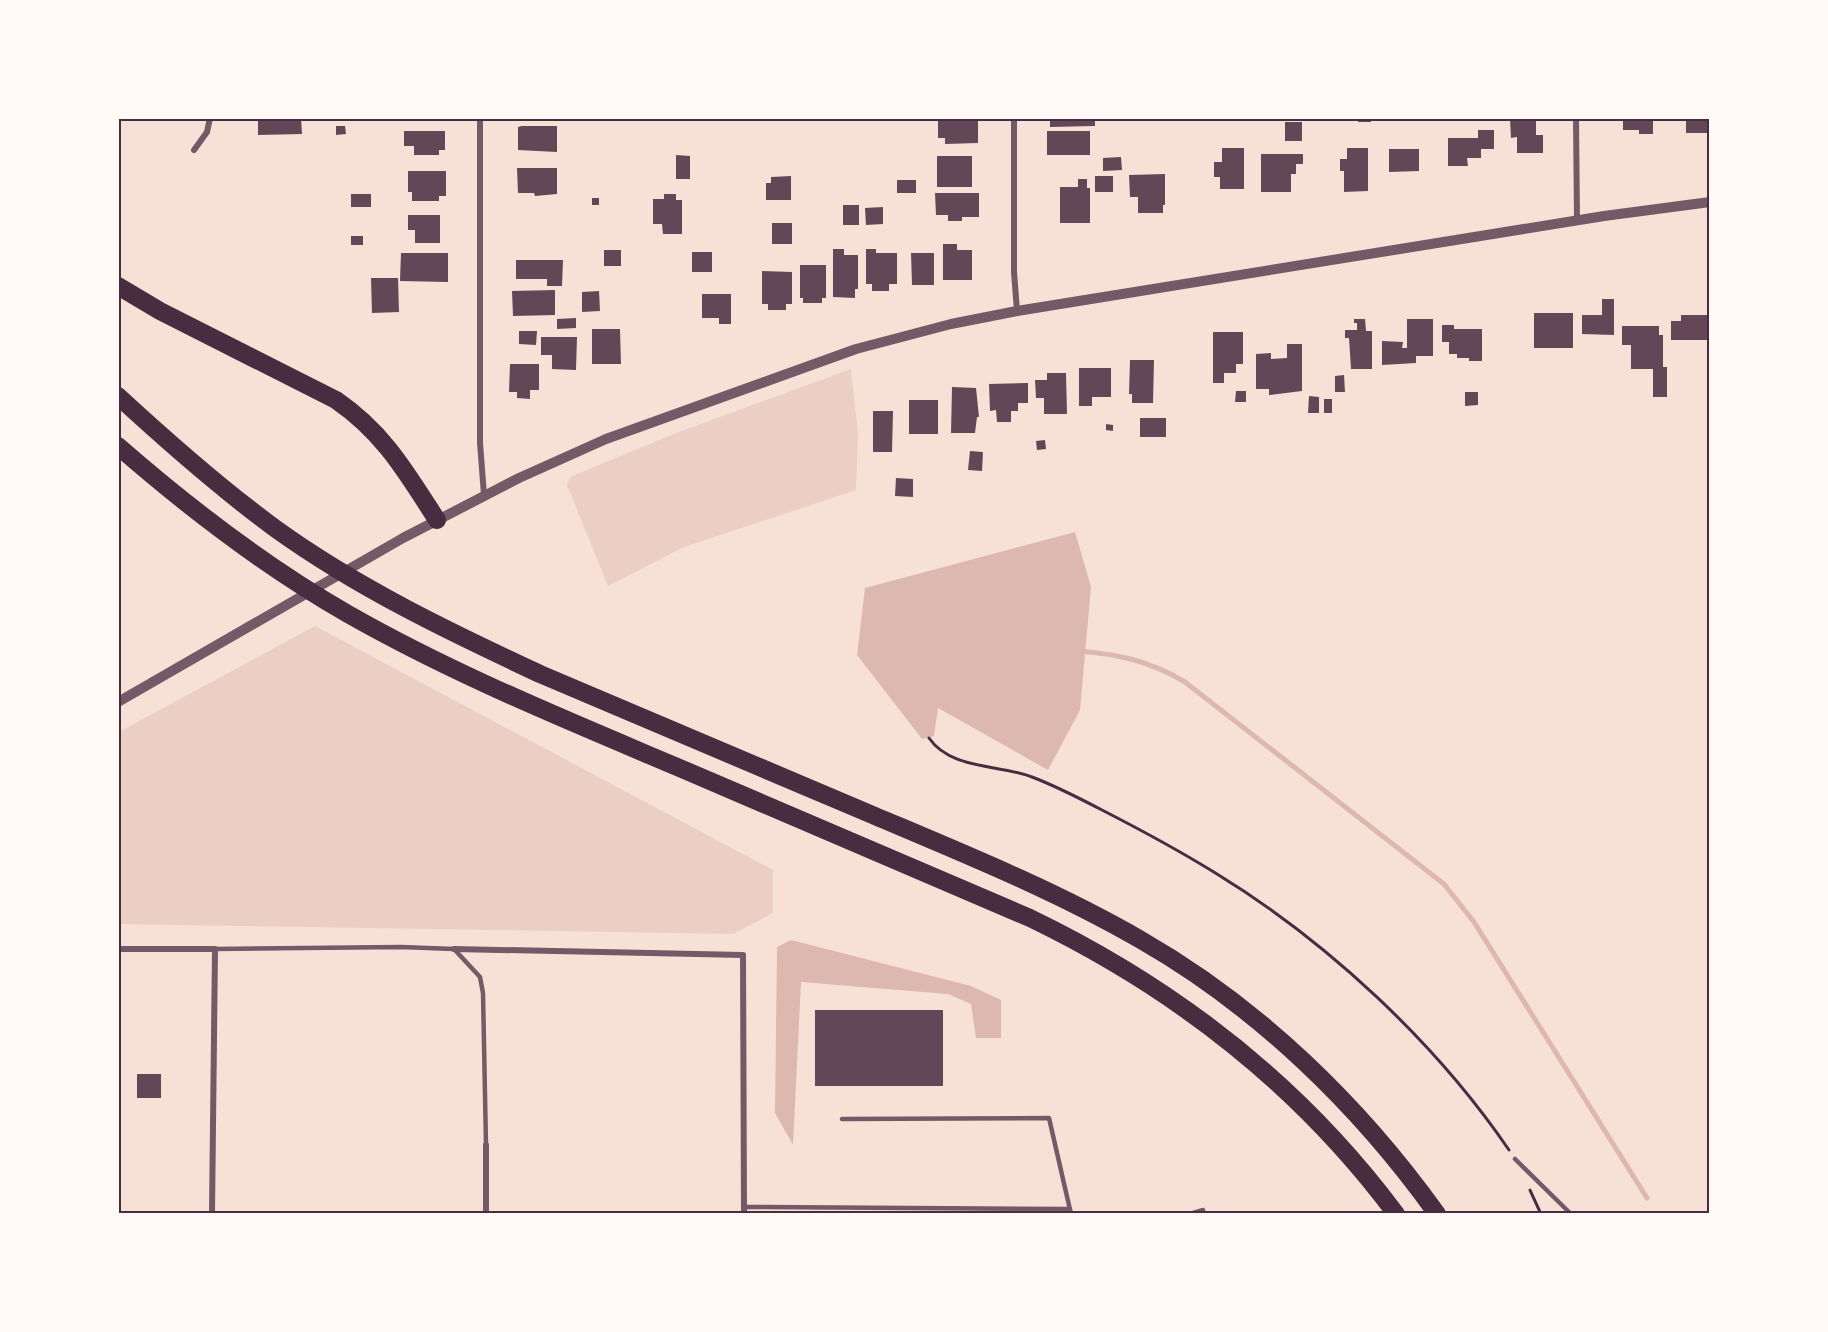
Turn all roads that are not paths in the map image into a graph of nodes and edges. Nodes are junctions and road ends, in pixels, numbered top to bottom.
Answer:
1 (210, 118) edge
2 (480, 118) edge
3 (1014, 118) edge
4 (1576, 118) edge
5 (194, 150) dead end
6 (1710, 202) edge
7 (1577, 221) junction
8 (118, 286) edge
9 (1017, 311) junction
10 (118, 396) edge
11 (118, 446) edge
12 (484, 495) junction
13 (437, 520) junction
14 (118, 702) edge
15 (118, 949) edge
16 (215, 949) junction
17 (454, 949) junction
18 (842, 1119) dead end
19 (486, 1145) joint
20 (1515, 1159) road end
21 (744, 1210) edge
22 (844, 1211) edge
23 (1070, 1211) edge
24 (212, 1214) edge
25 (486, 1214) edge
26 (1190, 1214) edge
27 (1204, 1214) edge
28 (1396, 1214) edge
29 (1437, 1214) edge
30 (1571, 1214) edge

1 - 5 street
2 - 12 street
3 - 9 street
4 - 7 street
6 - 7 street
7 - 9 street
8 - 13 highway
9 - 12 street
10 - 29 highway
11 - 28 highway
12 - 13 street
13 - 14 street
15 - 16 street
16 - 17 lane
16 - 24 street
17 - 19 lane
17 - 21 street
18 - 23 lane
19 - 25 street
20 - 30 lane
21 - 22 lane
22 - 23 lane
26 - 27 lane

